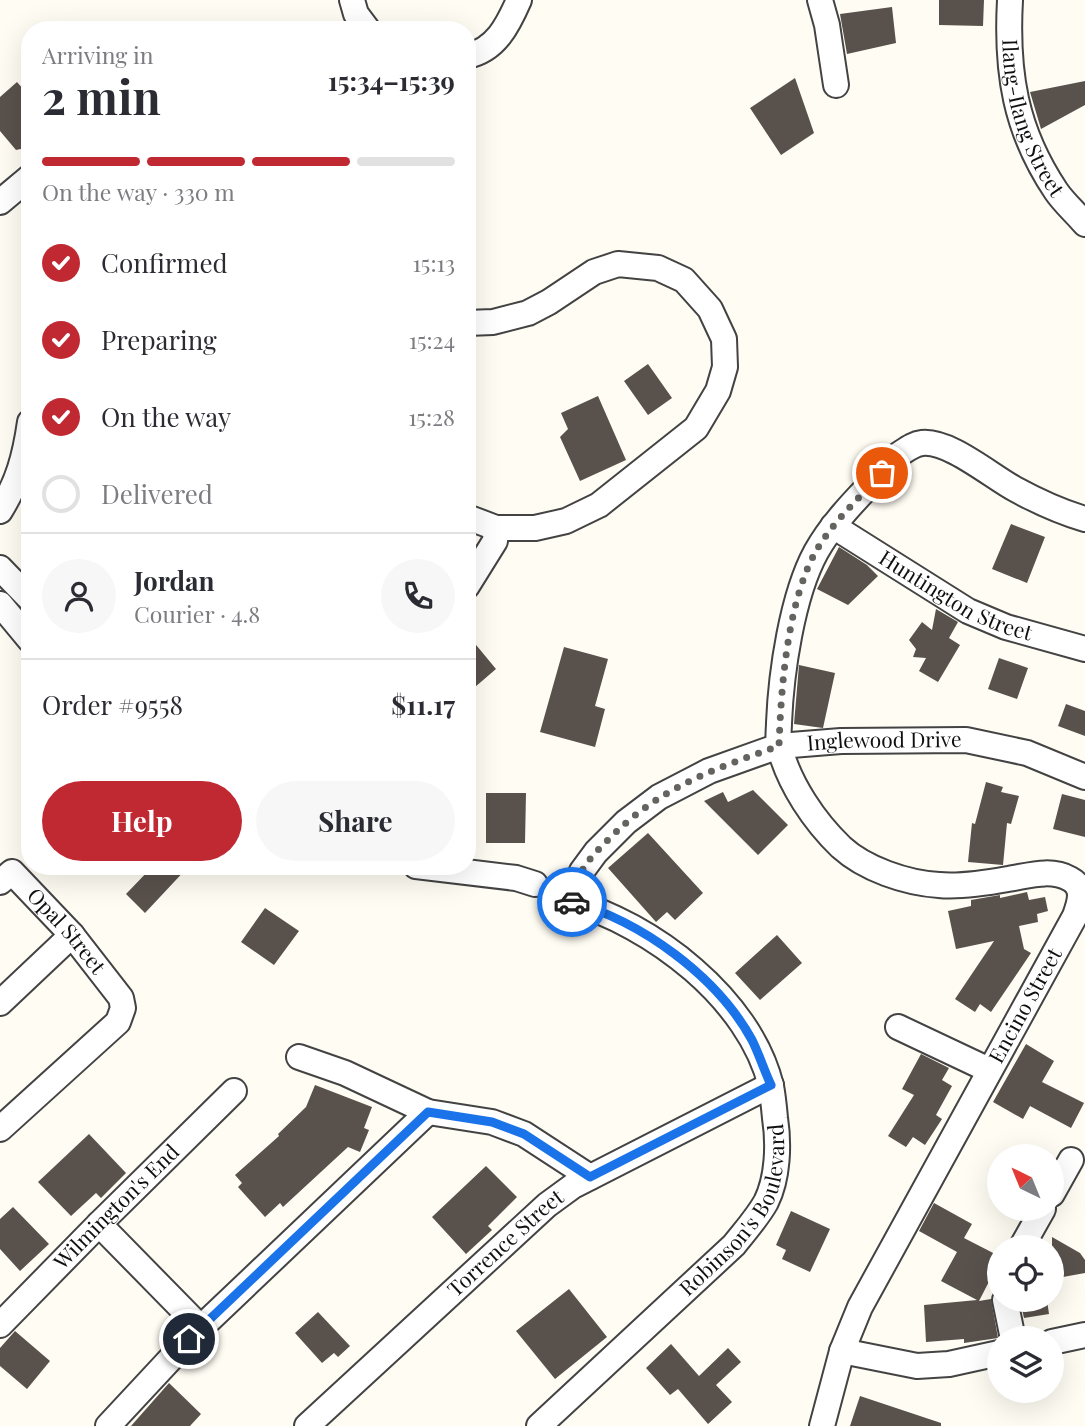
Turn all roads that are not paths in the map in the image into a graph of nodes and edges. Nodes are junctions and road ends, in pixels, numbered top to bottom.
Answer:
1 (352, 0) edge
2 (519, 0) edge
3 (820, 0) edge
4 (1010, 0) edge
5 (361, 21) edge
6 (476, 54) edge
7 (836, 85) dead end
8 (21, 184) edge
9 (0, 202) edge
10 (1085, 224) edge
11 (476, 323) edge
12 (21, 467) edge
13 (0, 511) edge
14 (1085, 519) edge
15 (476, 520) edge
16 (834, 526) junction
17 (496, 528) junction
18 (0, 568) edge
19 (476, 572) edge
20 (21, 590) edge
21 (0, 604) edge
22 (21, 629) edge
23 (1085, 649) edge
24 (779, 746) junction
25 (1085, 777) edge
26 (4, 871) edge
27 (476, 873) edge
28 (536, 884) dead end
29 (569, 901) joint
30 (72, 935) junction
31 (0, 1003) edge
32 (898, 1027) dead end
33 (299, 1057) dead end
34 (989, 1070) junction
35 (771, 1085) junction
36 (234, 1091) dead end
37 (428, 1112) junction
38 (0, 1129) edge
39 (1072, 1160) dead end
40 (1064, 1174) edge
41 (590, 1177) junction
42 (99, 1224) junction
43 (0, 1325) edge
44 (201, 1328) junction
45 (1085, 1335) edge
46 (1064, 1339) edge
47 (842, 1351) junction
48 (987, 1356) edge
49 (107, 1426) edge
50 (307, 1426) edge
51 (539, 1426) edge
52 (822, 1426) edge

1 - 5 street
2 - 6 street
3 - 7 street
4 - 10 street, Ilang-Ilang Street
8 - 9 street
11 - 17 street
12 - 13 street
14 - 16 street, Encino Street
15 - 17 street
16 - 23 street, Huntington Street
16 - 24 street, Encino Street
17 - 19 street
18 - 20 street
21 - 22 street
24 - 25 street, Inglewood Drive
24 - 29 street, Inglewood Drive
24 - 34 street, Encino Street
26 - 30 street, Opal Street
27 - 28 street
29 - 35 street, Robinson's Boulevard
30 - 31 street
30 - 38 street, Opal Street
32 - 34 street
33 - 37 street
34 - 47 street, Encino Street
35 - 41 street, Torrence Street
35 - 51 street, Robinson's Boulevard
36 - 42 street, Wilmington's End
37 - 41 street
37 - 44 street
39 - 40 street
41 - 50 street, Torrence Street
42 - 43 street, Wilmington's End
42 - 44 street
44 - 49 street
45 - 46 street
47 - 48 street
47 - 52 street, Encino Street

